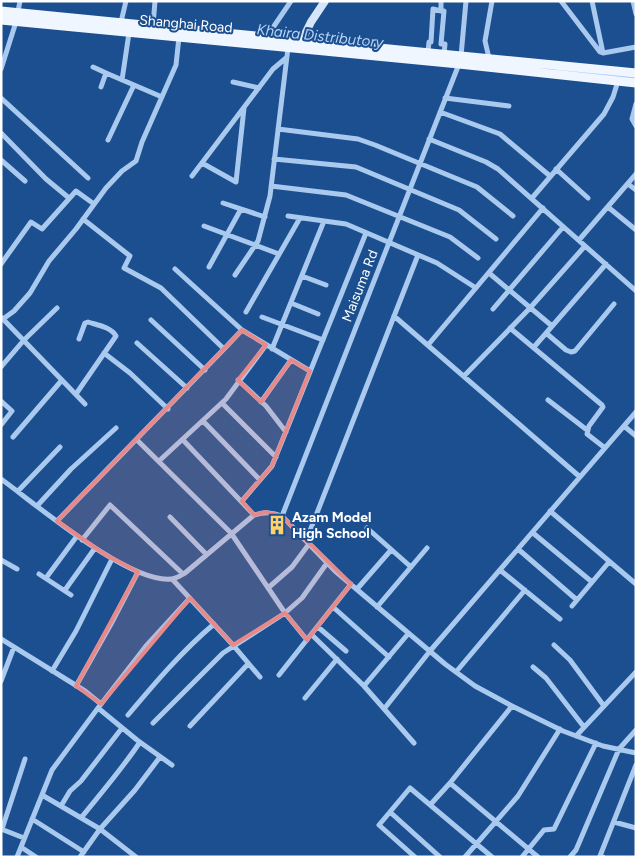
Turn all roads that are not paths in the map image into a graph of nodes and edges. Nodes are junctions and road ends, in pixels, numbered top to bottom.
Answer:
1 (20, 1) edge
2 (126, 1) edge
3 (155, 1) edge
4 (291, 1) edge
5 (325, 1) edge
6 (436, 1) edge
7 (441, 1) edge
8 (466, 1) edge
9 (492, 1) edge
10 (561, 1) edge
11 (592, 1) edge
12 (633, 1) edge
13 (438, 10) junction
14 (1, 11) edge
15 (636, 14) edge
16 (17, 17) junction
17 (1, 20) edge
18 (121, 22) junction
19 (153, 26) junction
20 (129, 33) junction
21 (179, 37) junction
22 (270, 37) junction
23 (431, 42) junction
24 (300, 44) junction
25 (441, 44) junction
26 (636, 47) edge
27 (288, 48) junction
28 (428, 52) junction
29 (603, 53) junction
30 (444, 54) junction
31 (286, 58) junction
32 (489, 58) junction
33 (460, 60) junction
34 (93, 67) dead end
35 (1, 69) edge
36 (106, 73) junction
37 (636, 73) edge
38 (615, 76) junction
39 (122, 80) junction
40 (233, 82) dead end
41 (636, 83) edge
42 (134, 85) junction
43 (101, 86) dead end
44 (258, 88) junction
45 (162, 97) junction
46 (1, 98) edge
47 (445, 98) junction
48 (636, 104) edge
49 (509, 106) dead end
50 (244, 107) junction
51 (440, 112) junction
52 (636, 126) edge
53 (278, 129) junction
54 (1, 132) edge
55 (430, 139) junction
56 (108, 140) dead end
57 (1, 160) edge
58 (274, 160) junction
59 (202, 163) junction
60 (420, 163) junction
61 (556, 169) junction
62 (636, 174) edge
63 (192, 176) dead end
64 (550, 176) junction
65 (88, 178) dead end
66 (25, 181) dead end
67 (628, 184) junction
68 (271, 186) junction
69 (410, 190) junction
70 (636, 190) edge
71 (69, 198) junction
72 (532, 198) junction
73 (588, 198) dead end
74 (224, 203) dead end
75 (94, 204) junction
76 (608, 207) junction
77 (543, 208) junction
78 (241, 209) junction
79 (288, 216) dead end
80 (512, 216) dead end
81 (264, 217) junction
82 (399, 217) junction
83 (300, 218) junction
84 (83, 219) junction
85 (324, 221) junction
86 (204, 226) dead end
87 (563, 227) junction
88 (636, 230) edge
89 (366, 233) junction
90 (227, 235) junction
91 (496, 239) dead end
92 (579, 240) junction
93 (389, 243) junction
94 (256, 245) junction
95 (585, 246) junction
96 (279, 254) junction
97 (418, 254) junction
98 (478, 258) dead end
99 (1, 264) edge
100 (606, 264) junction
101 (210, 267) dead end
102 (175, 269) dead end
103 (489, 273) junction
104 (234, 275) dead end
105 (302, 276) junction
106 (326, 286) dead end
107 (476, 288) junction
108 (509, 290) junction
109 (636, 291) edge
110 (291, 303) junction
111 (614, 304) dead end
112 (57, 308) dead end
113 (493, 308) dead end
114 (530, 308) junction
115 (246, 312) dead end
116 (318, 314) dead end
117 (394, 316) junction
118 (262, 317) dead end
119 (2, 319) edge
120 (151, 320) dead end
121 (282, 324) junction
122 (552, 326) junction
123 (510, 328) junction
124 (242, 330) junction
125 (546, 333) junction
126 (79, 339) dead end
127 (24, 340) junction
128 (323, 340) junction
129 (137, 343) dead end
130 (266, 344) junction
131 (428, 345) junction
132 (534, 347) junction
133 (272, 349) junction
134 (224, 350) junction
135 (104, 353) junction
136 (291, 360) junction
137 (1, 367) edge
138 (205, 370) junction
139 (310, 371) junction
140 (464, 376) junction
141 (62, 380) junction
142 (238, 380) junction
143 (187, 388) junction
144 (76, 394) junction
145 (548, 400) dead end
146 (1, 402) edge
147 (260, 402) junction
148 (222, 403) junction
149 (85, 404) dead end
150 (168, 409) junction
151 (636, 412) edge
152 (202, 421) junction
153 (1, 425) edge
154 (624, 426) junction
155 (116, 428) dead end
156 (587, 430) junction
157 (286, 432) junction
158 (636, 436) edge
159 (13, 437) dead end
160 (137, 440) junction
161 (183, 440) junction
162 (60, 447) dead end
163 (605, 448) junction
164 (276, 457) junction
165 (159, 462) junction
166 (580, 477) junction
167 (1, 478) edge
168 (260, 480) junction
169 (18, 491) junction
170 (242, 501) junction
171 (37, 506) junction
172 (550, 512) junction
173 (254, 515) junction
174 (282, 516) junction
175 (170, 517) dead end
176 (57, 521) junction
177 (367, 528) dead end
178 (533, 532) junction
179 (231, 533) junction
180 (79, 538) junction
181 (307, 542) junction
182 (95, 548) junction
183 (426, 548) dead end
184 (518, 549) junction
185 (391, 550) junction
186 (206, 554) junction
187 (112, 558) junction
188 (2, 562) edge
189 (610, 562) junction
190 (327, 563) junction
191 (411, 567) junction
192 (17, 569) dead end
193 (500, 570) junction
194 (138, 572) junction
195 (39, 574) dead end
196 (183, 574) junction
197 (46, 578) junction
198 (173, 580) junction
199 (592, 582) junction
200 (351, 584) junction
201 (636, 584) edge
202 (268, 588) junction
203 (65, 590) junction
204 (357, 590) junction
205 (525, 590) junction
206 (71, 595) dead end
207 (190, 598) junction
208 (577, 600) junction
209 (572, 606) dead end
210 (333, 607) junction
211 (377, 607) junction
212 (285, 613) junction
213 (560, 619) dead end
214 (214, 624) junction
215 (318, 627) junction
216 (312, 634) junction
217 (408, 634) junction
218 (1, 639) edge
219 (307, 640) junction
220 (233, 645) junction
221 (554, 646) dead end
222 (14, 647) junction
223 (346, 651) dead end
224 (430, 651) junction
225 (389, 657) junction
226 (337, 659) junction
227 (248, 664) junction
228 (533, 667) dead end
229 (52, 671) junction
230 (456, 672) junction
231 (636, 672) edge
232 (279, 675) dead end
233 (260, 677) dead end
234 (1, 681) edge
235 (76, 686) junction
236 (364, 686) junction
237 (305, 698) dead end
238 (99, 706) junction
239 (512, 706) junction
240 (604, 706) junction
241 (384, 709) junction
242 (128, 715) dead end
243 (153, 723) dead end
244 (190, 726) dead end
245 (584, 727) junction
246 (122, 728) junction
247 (560, 729) junction
248 (636, 730) edge
249 (576, 736) junction
250 (140, 742) junction
251 (414, 743) dead end
252 (596, 743) junction
253 (619, 750) junction
254 (636, 753) edge
255 (160, 757) junction
256 (25, 759) dead end
257 (172, 765) dead end
258 (636, 765) edge
259 (450, 783) junction
260 (42, 795) junction
261 (430, 805) junction
262 (61, 806) junction
263 (390, 812) junction
264 (82, 818) junction
265 (32, 819) junction
266 (497, 822) junction
267 (614, 822) junction
268 (636, 828) edge
269 (2, 829) edge
270 (100, 829) junction
271 (24, 838) junction
272 (477, 844) junction
273 (21, 847) junction
274 (529, 849) junction
275 (82, 854) edge
276 (17, 857) edge
277 (36, 857) edge
278 (136, 857) edge
279 (415, 857) edge
280 (440, 857) edge
281 (466, 857) edge
282 (492, 857) edge
283 (522, 857) edge
284 (538, 857) edge
285 (570, 857) edge
286 (603, 857) edge

1 - 16 street
2 - 18 street
3 - 19 street
4 - 22 street
5 - 24 street
6 - 13 street
7 - 13 street
8 - 33 street, Maisuma Rd
9 - 32 street
10 - 29 street
11 - 29 street
12 - 15 street
13 - 23 street
13 - 25 street
14 - 16 main road, Shanghai Road
16 - 17 main road, Shanghai Road
16 - 18 main road, Shanghai Road
16 - 20 main road, Shanghai Road
16 - 35 street
18 - 19 main road, Shanghai Road
19 - 22 main road, Shanghai Road
20 - 21 main road, Shanghai Road
20 - 39 street
21 - 27 main road, Shanghai Road
21 - 45 street
22 - 24 main road, Shanghai Road
23 - 25 street
23 - 28 street
24 - 27 main road, Shanghai Road
24 - 28 main road, Shanghai Road
24 - 33 main road, Shanghai Road
25 - 30 street
26 - 29 street
27 - 31 street
28 - 30 main road, Shanghai Road
30 - 33 main road, Shanghai Road
31 - 44 street
31 - 53 street
32 - 33 main road, Shanghai Road
32 - 38 main road, Shanghai Road
33 - 38 main road, Shanghai Road
33 - 47 street, Maisuma Rd
34 - 36 street
36 - 39 street
36 - 43 street
37 - 38 main road, Shanghai Road
38 - 41 main road, Shanghai Road
38 - 61 street
39 - 42 street
40 - 44 street
42 - 45 street
42 - 56 street
44 - 50 street
45 - 75 street
46 - 65 street
47 - 49 street
47 - 51 street, Maisuma Rd
48 - 52 street
50 - 59 street
50 - 59 street
51 - 55 street, Maisuma Rd
51 - 64 street
53 - 58 street
53 - 60 street
54 - 71 street
55 - 60 street, Maisuma Rd
55 - 72 street
57 - 66 street
58 - 68 street
58 - 69 street
59 - 63 street
60 - 69 street, Maisuma Rd
60 - 80 street
61 - 64 street
61 - 73 street
62 - 67 street
64 - 72 street
67 - 70 street
67 - 76 street
68 - 81 street
68 - 82 street
69 - 82 street, Maisuma Rd
69 - 91 street
71 - 75 street
71 - 99 street
72 - 77 street
74 - 78 street
75 - 84 street
76 - 88 street
76 - 92 street
77 - 87 street
77 - 103 street
78 - 81 street
78 - 90 street
79 - 83 street
81 - 94 street
82 - 93 street, Maisuma Rd
82 - 98 street
83 - 85 street
83 - 96 street
84 - 119 street
84 - 134 street
85 - 89 street
85 - 105 street
86 - 90 street
87 - 92 street
87 - 108 street
89 - 93 street
89 - 128 street
90 - 94 street
90 - 101 street
92 - 95 street
93 - 97 street
93 - 174 street, Maisuma Rd
94 - 96 street
94 - 104 street
95 - 100 street
95 - 114 street
96 - 115 street
97 - 107 street
97 - 117 street
100 - 109 street
100 - 122 street
102 - 124 street
103 - 107 street
103 - 108 street
105 - 106 street
105 - 110 street
107 - 131 street
108 - 113 street
108 - 114 street
110 - 116 street
110 - 121 street
111 - 125 street
112 - 127 street
114 - 122 street
114 - 123 street
117 - 131 street
117 - 181 street
118 - 121 street
119 - 127 street
120 - 138 street
121 - 128 street
121 - 133 street
122 - 125 street
123 - 132 street
123 - 140 street
124 - 130 street
124 - 134 street
125 - 132 street
126 - 135 street
127 - 137 street
127 - 141 street
128 - 139 street
129 - 143 street
130 - 133 street
130 - 142 street
131 - 140 street
132 - 156 street
133 - 136 street
134 - 138 street
135 - 144 street
135 - 150 street
136 - 139 street
136 - 147 street
138 - 143 street
139 - 157 street
140 - 166 street
141 - 144 street
141 - 159 street
142 - 147 street
142 - 148 street
143 - 150 street
144 - 149 street
145 - 156 street
146 - 153 street
147 - 157 street
148 - 152 street
148 - 164 street
150 - 160 street
151 - 154 street
152 - 161 street
152 - 168 street
154 - 158 street
154 - 163 street
155 - 171 street
156 - 163 street
157 - 164 street
160 - 165 street
160 - 176 street
161 - 165 street
161 - 170 street
162 - 169 street
163 - 166 street
164 - 168 street
165 - 179 street
166 - 172 street
167 - 169 street
168 - 170 street
169 - 171 street
170 - 173 street
171 - 176 street
172 - 178 street
172 - 189 street
173 - 174 street
173 - 179 street
174 - 181 street
175 - 186 street
176 - 180 street
177 - 185 street
178 - 184 street
178 - 199 street
179 - 186 street
179 - 202 street
180 - 182 street
180 - 196 street
180 - 197 street
181 - 190 street
181 - 202 street
182 - 187 street
182 - 203 street
183 - 191 street
184 - 193 street
184 - 208 street
185 - 191 street
185 - 204 street
186 - 196 street
187 - 194 street
187 - 229 street
188 - 192 street
189 - 199 street
189 - 201 street
190 - 200 street
190 - 212 street
191 - 211 street
193 - 205 street
193 - 224 street
194 - 198 street
194 - 235 street
195 - 197 street
196 - 198 street
197 - 203 street
198 - 207 street
199 - 208 street
200 - 204 street
200 - 210 street
202 - 212 street
203 - 206 street
204 - 211 street
205 - 213 street
205 - 230 street
207 - 214 street
207 - 238 street
208 - 209 street
210 - 215 street
210 - 225 street
211 - 217 street
212 - 219 street
212 - 220 street
214 - 220 street
214 - 242 street
215 - 216 street
215 - 223 street
216 - 219 street
216 - 226 street
217 - 224 street
217 - 225 street
218 - 222 street
219 - 232 street
220 - 227 street
220 - 243 street
221 - 240 street
222 - 229 street
222 - 234 street
224 - 230 street
224 - 241 street
225 - 236 street
226 - 236 street
226 - 237 street
227 - 233 street
227 - 244 street
228 - 245 street
229 - 235 street
230 - 239 street
231 - 240 street
235 - 238 street
236 - 241 street
238 - 246 street
238 - 260 street
239 - 247 street
239 - 259 street
240 - 245 street
241 - 251 street
245 - 249 street
246 - 250 street
246 - 262 street
247 - 249 street
247 - 266 street
248 - 253 street
249 - 252 street
250 - 255 street
250 - 264 street
252 - 253 street
252 - 274 street
253 - 254 street
253 - 285 street
255 - 257 street
255 - 270 street
256 - 269 street
258 - 267 street
259 - 261 street
259 - 266 street
260 - 262 street
260 - 265 street
261 - 263 street
261 - 272 street
262 - 264 street
263 - 279 street
263 - 280 street
264 - 270 street
265 - 271 street
265 - 275 street
266 - 272 street
266 - 274 street
267 - 268 street
267 - 286 street
269 - 271 street
270 - 275 street
270 - 278 street
271 - 273 street
272 - 281 street
272 - 282 street
273 - 276 street
273 - 277 street
274 - 283 street
274 - 284 street

